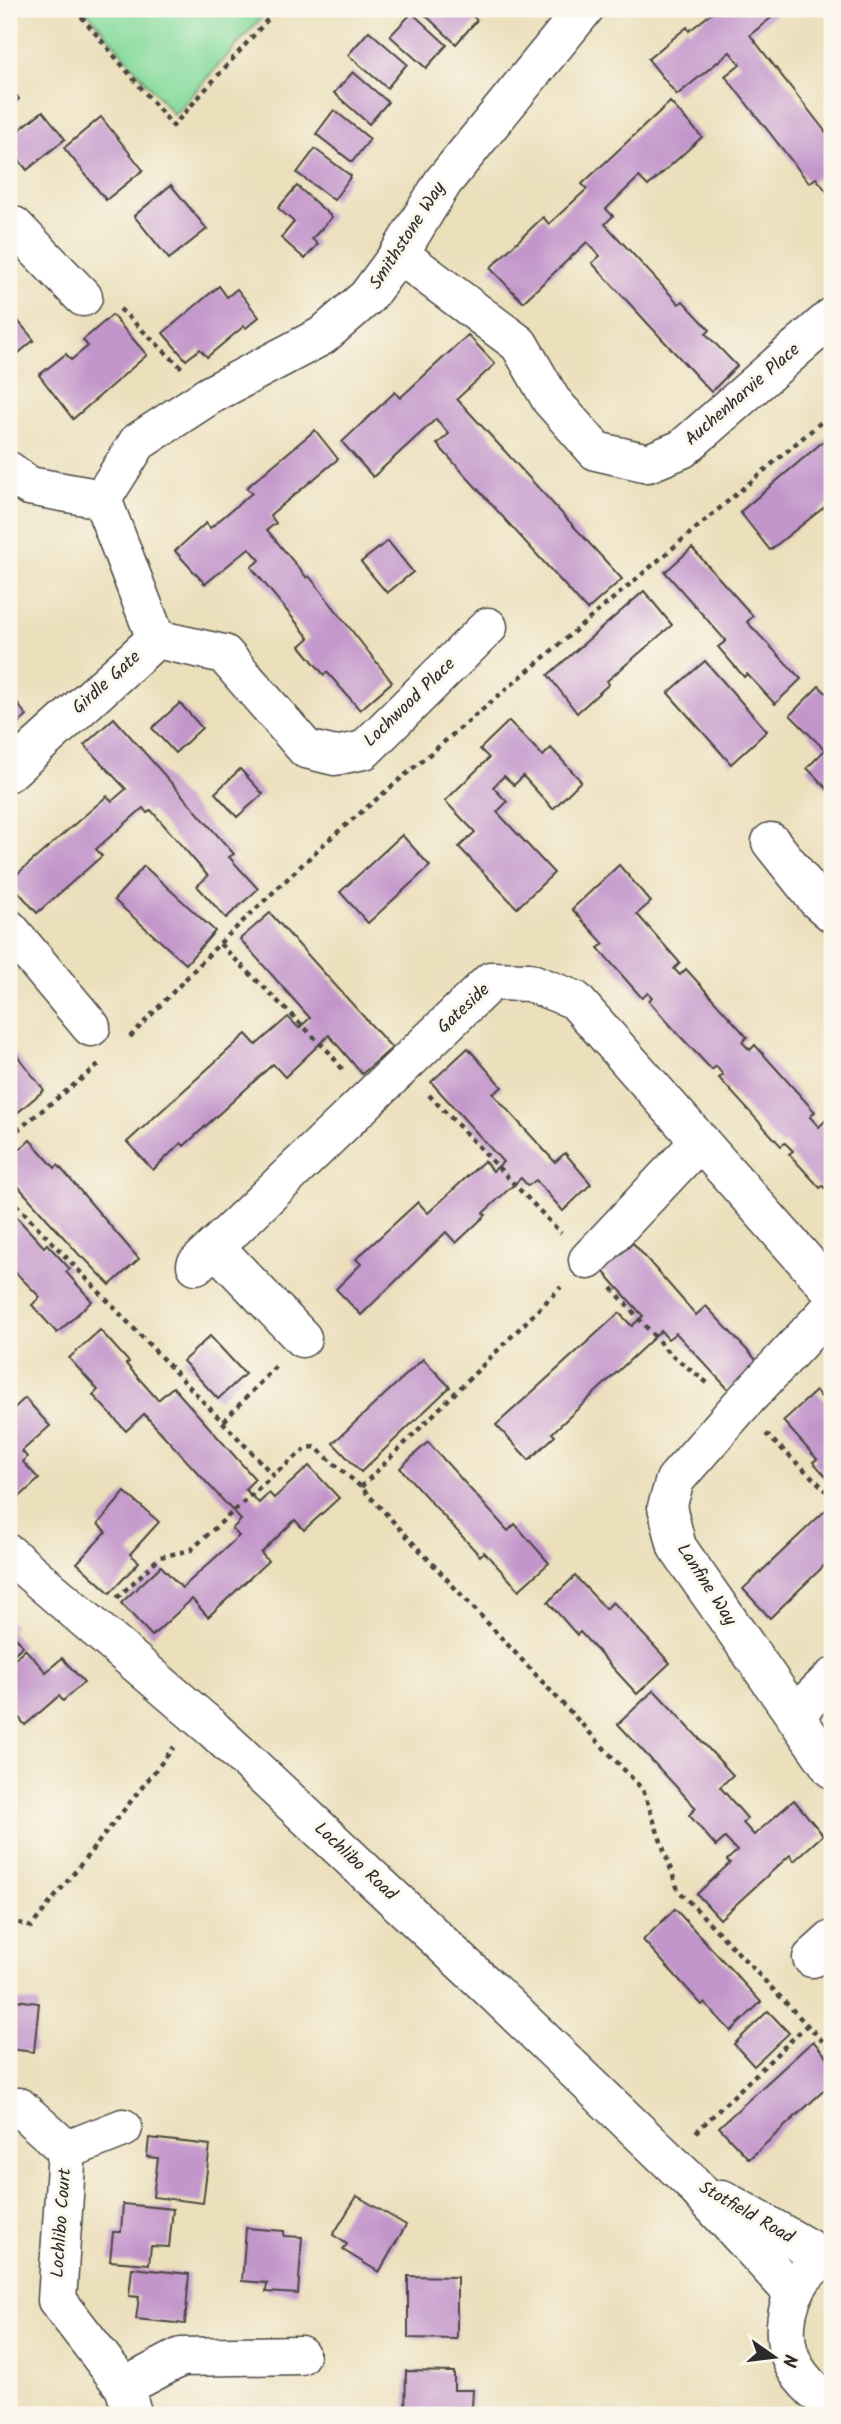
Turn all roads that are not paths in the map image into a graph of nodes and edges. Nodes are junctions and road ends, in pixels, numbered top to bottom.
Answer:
1 (584, 9) edge
2 (9, 226) edge
3 (399, 254) junction
4 (83, 297) road end
5 (832, 317) edge
6 (9, 471) edge
7 (102, 499) junction
8 (488, 627) dead end
9 (156, 639) junction
10 (9, 772) edge
11 (771, 842) dead end
12 (832, 913) edge
13 (9, 929) edge
14 (106, 1044) road end
15 (700, 1141) junction
16 (588, 1260) road end
17 (832, 1291) edge
18 (832, 1307) edge
19 (302, 1338) road end
20 (9, 1554) edge
21 (832, 1678) edge
22 (795, 1714) junction
23 (832, 1769) edge
24 (19, 2107) dead end
25 (123, 2128) dead end
26 (67, 2150) junction
27 (679, 2170) junction
28 (829, 2257) edge
29 (793, 2293) junction
30 (300, 2356) dead end
31 (128, 2401) edge
32 (814, 2404) edge

1 - 3 street, Smithstone Way
2 - 4 street
3 - 5 street, Auchenharvie Place
3 - 7 street, Smithstone Way
6 - 7 street
7 - 9 street, Girdle Gate
8 - 9 street, Lochwood Place
9 - 10 street, Girdle Gate
11 - 12 street
13 - 14 street
15 - 16 street
15 - 17 street, Gateside
15 - 19 street, Gateside
18 - 22 street, Lanfine Way
20 - 27 street, Lochlibo Road
21 - 22 street
22 - 23 street, Lanfine Way
24 - 26 street
25 - 26 street, Lochlibo Court
26 - 31 street, Lochlibo Court
27 - 28 street, Stotfield Road
27 - 29 street, Stotfield Road
28 - 29 street
29 - 32 street
30 - 31 street

